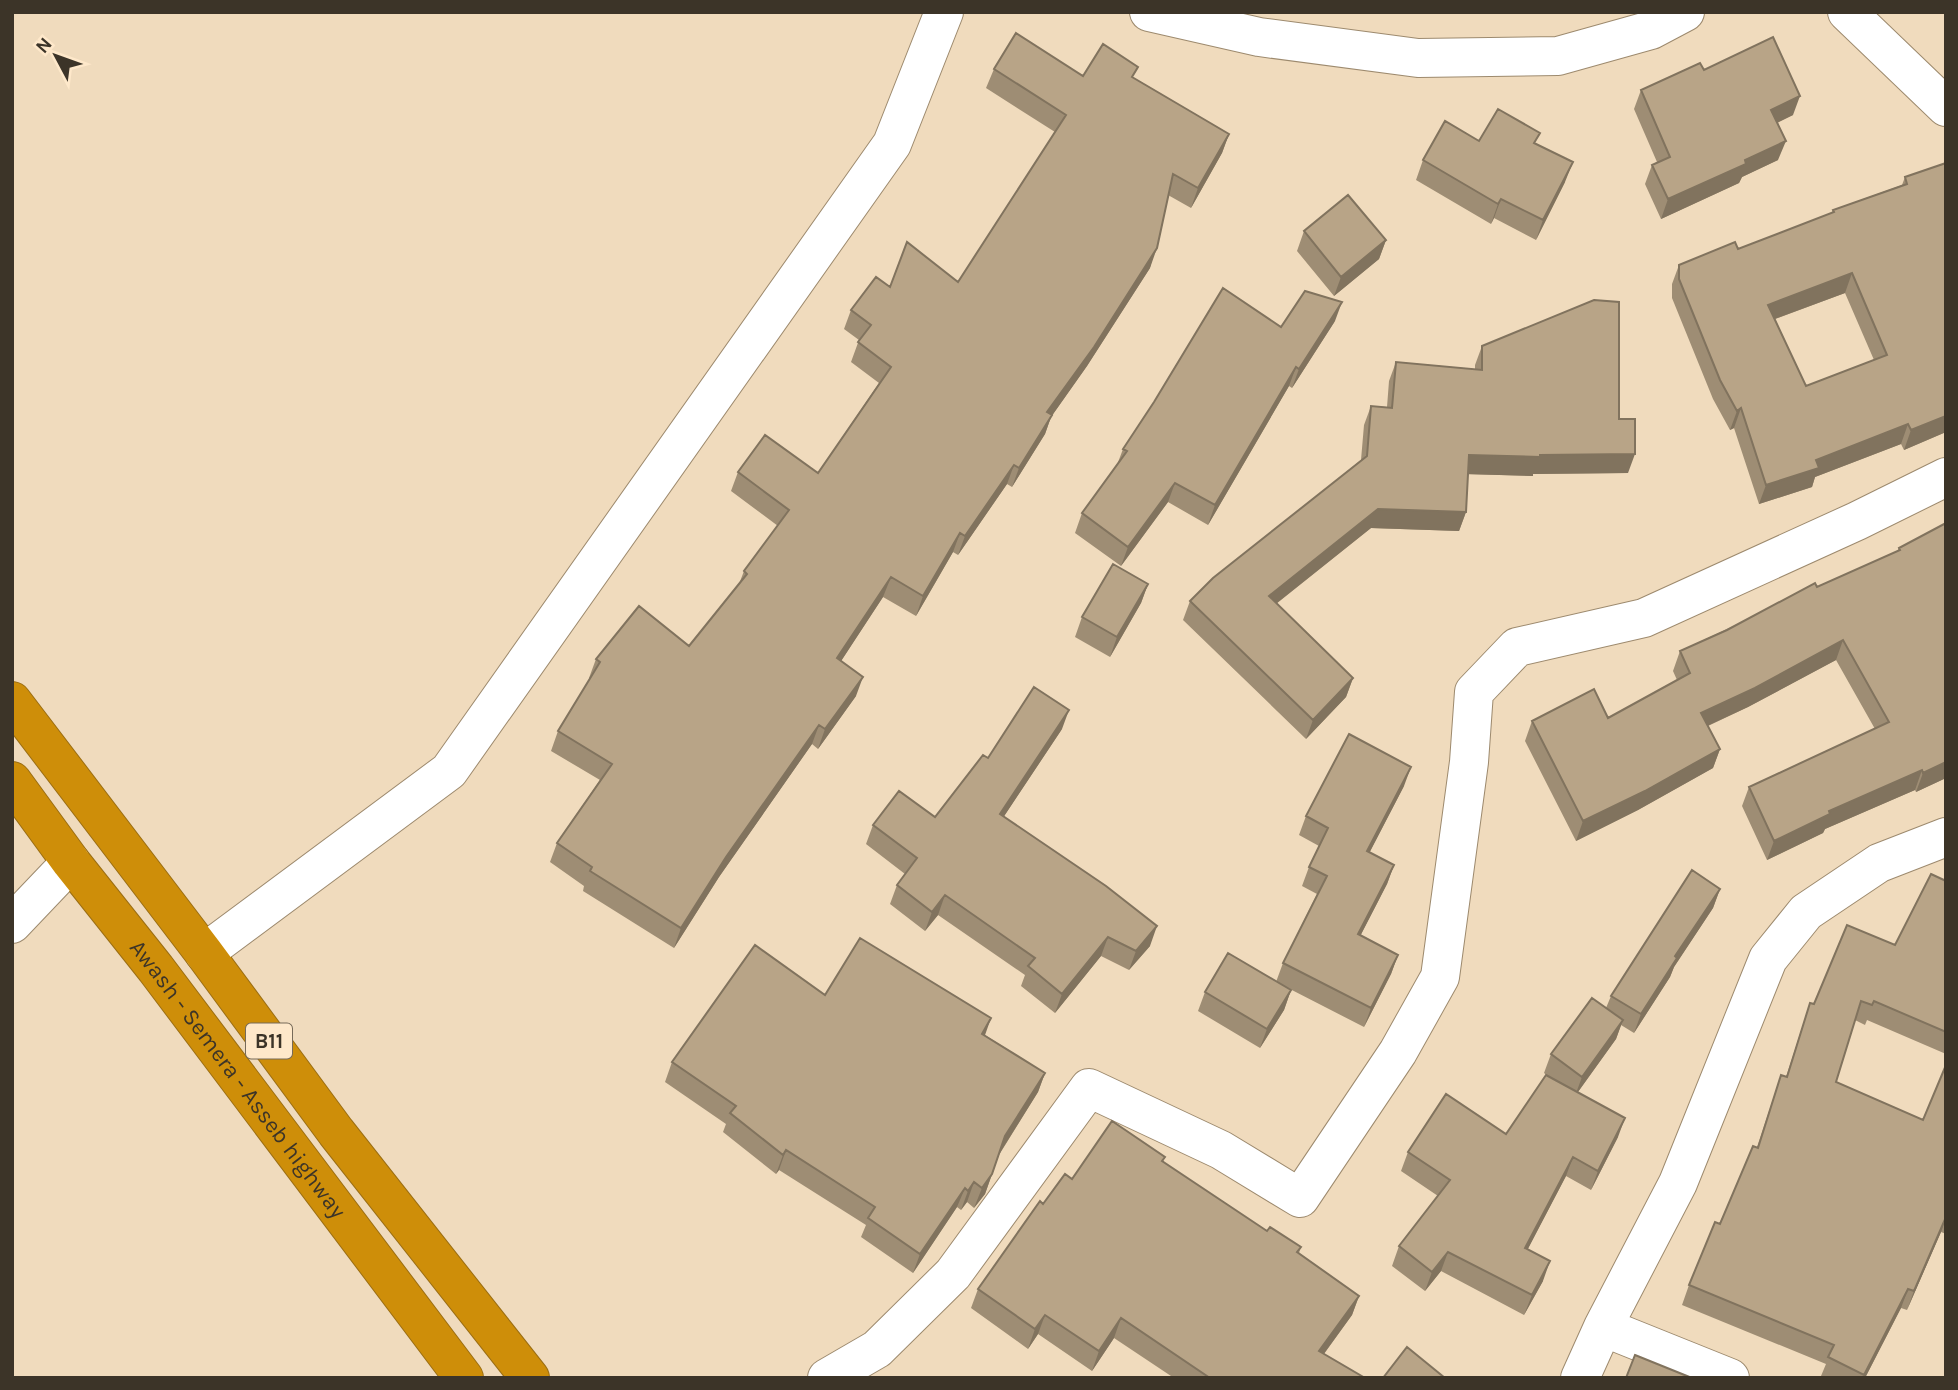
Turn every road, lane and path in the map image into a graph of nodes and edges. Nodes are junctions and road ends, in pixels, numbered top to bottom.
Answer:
1 (944, 12) edge
2 (1149, 12) edge
3 (1685, 12) edge
4 (1847, 12) edge
5 (1946, 107) edge
6 (1946, 477) edge
7 (12, 701) edge
8 (12, 781) edge
9 (1946, 837) edge
10 (71, 862) junction
11 (12, 924) edge
12 (204, 953) junction
13 (1603, 1327) junction
14 (464, 1378) edge
15 (530, 1378) edge
16 (827, 1378) edge
17 (1580, 1378) edge
18 (1730, 1378) edge

1 - 12 street
2 - 3 street
4 - 5 street
6 - 16 street
7 - 12 highway, Awash - Semera - Asseb highway / B11
8 - 10 highway, Awash - Semera - Asseb highway / B11
9 - 13 street
10 - 11 street
10 - 14 highway, Awash - Semera - Asseb highway / B11
12 - 15 highway, Awash - Semera - Asseb highway / B11
13 - 17 street
13 - 18 street

